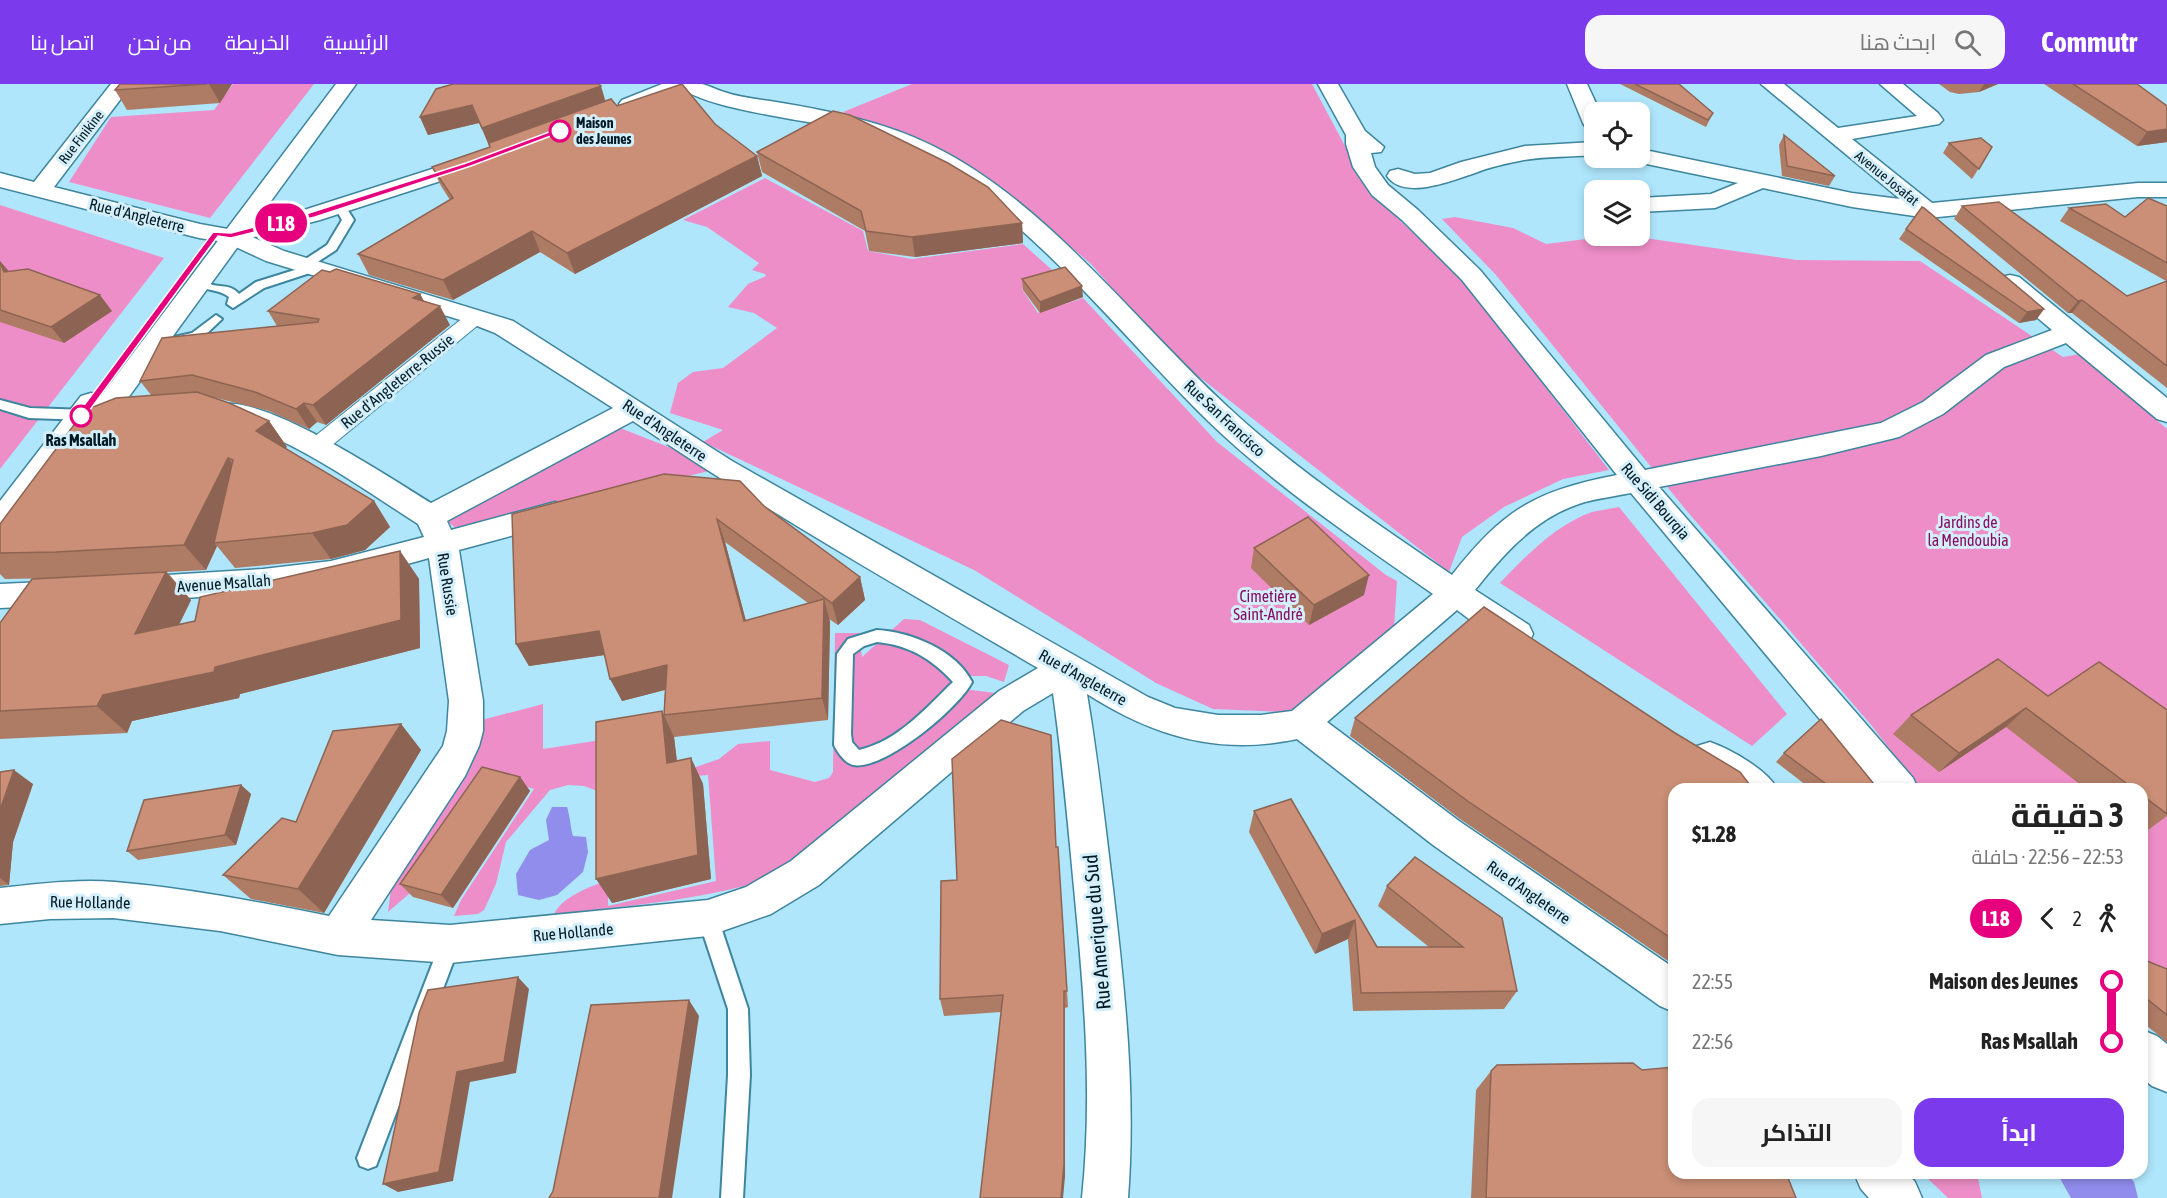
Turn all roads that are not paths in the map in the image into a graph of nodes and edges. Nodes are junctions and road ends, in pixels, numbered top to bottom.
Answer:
1 (122, 84) edge
2 (330, 84) edge
3 (346, 84) edge
4 (680, 84) edge
5 (688, 84) edge
6 (1328, 84) edge
7 (1577, 84) edge
8 (1771, 84) edge
9 (1890, 84) edge
10 (1585, 102) edge
11 (612, 111) edge
12 (1357, 135) junction
13 (1833, 135) junction
14 (1584, 150) edge
15 (500, 153) edge
16 (1650, 158) edge
17 (1398, 176) junction
18 (0, 180) edge
19 (1759, 182) junction
20 (40, 190) junction
21 (2167, 190) edge
22 (1650, 204) edge
23 (340, 206) junction
24 (1926, 210) junction
25 (1410, 214) junction
26 (1948, 229) edge
27 (224, 235) junction
28 (1989, 265) edge
29 (310, 266) junction
30 (200, 279) junction
31 (476, 317) junction
32 (216, 320) dead end
33 (2070, 332) junction
34 (149, 349) junction
35 (0, 404) edge
36 (206, 406) edge
37 (634, 409) junction
38 (134, 412) edge
39 (2167, 413) edge
40 (91, 415) junction
41 (318, 446) junction
42 (722, 468) junction
43 (688, 477) edge
44 (1638, 482) junction
45 (576, 507) edge
46 (436, 530) junction
47 (4, 534) edge
48 (1455, 594) junction
49 (0, 597) edge
50 (1545, 651) edge
51 (1066, 668) junction
52 (964, 682) joint
53 (1302, 723) junction
54 (1685, 742) edge
55 (1750, 783) edge
56 (1895, 783) edge
57 (0, 906) edge
58 (708, 918) junction
59 (338, 936) junction
60 (450, 944) junction
61 (1668, 988) edge
62 (2148, 1056) edge
63 (2167, 1071) edge
64 (368, 1158) dead end
65 (1882, 1179) edge
66 (732, 1198) edge
67 (1105, 1198) edge
68 (1899, 1198) edge

1 - 20 street, Rue Finikine
2 - 27 street
3 - 27 street
4 - 11 street
5 - 48 street, Rue San Francisco
6 - 12 street, Rue Sidi Bourqia
7 - 10 street
8 - 13 street, Avenue Josafat
9 - 13 street
12 - 17 street, Rue Sidi Bourqia
12 - 25 street, Rue Sidi Bourqia
13 - 24 street, Avenue Josafat
14 - 17 street
15 - 23 street
16 - 19 street
17 - 25 street, Rue Sidi Bourqia
18 - 20 street, Rue d'Angleterre
19 - 22 street
19 - 24 street
20 - 27 street, Rue d'Angleterre
21 - 24 street
23 - 27 street
23 - 29 lane
24 - 26 street, Avenue Josafat
25 - 44 street, Rue Sidi Bourqia
27 - 29 street, Rue d'Angleterre
27 - 30 street
27 - 40 street
28 - 33 street
29 - 30 lane
29 - 31 street, Rue d'Angleterre
30 - 34 street
31 - 37 street, Rue d'Angleterre
31 - 41 street, Rue d'Angleterre-Russie
32 - 34 lane
33 - 39 street
33 - 44 street, Rue d'Angleterre
34 - 40 street
35 - 40 lane
36 - 41 street
37 - 42 street, Rue d'Angleterre
37 - 46 street
38 - 40 street
40 - 47 street
41 - 46 street
42 - 43 street
42 - 51 street, Rue d'Angleterre
44 - 48 street, Rue d'Angleterre
44 - 56 street, Rue Sidi Bourqia
45 - 46 street, Avenue Msallah
46 - 49 street, Avenue Msallah
46 - 59 street, Rue Russie
48 - 50 street, Rue San Francisco
48 - 53 street, Rue d'Angleterre
51 - 53 street, Rue d'Angleterre
51 - 58 street, Rue Hollande
51 - 67 street, Rue Amerique du Sud
52 - 52 lane
53 - 61 street, Rue d'Angleterre
54 - 55 street
57 - 59 street, Rue Hollande
58 - 60 street, Rue Hollande
58 - 66 lane
59 - 60 street, Rue Hollande
60 - 64 lane
62 - 63 street
65 - 68 street

